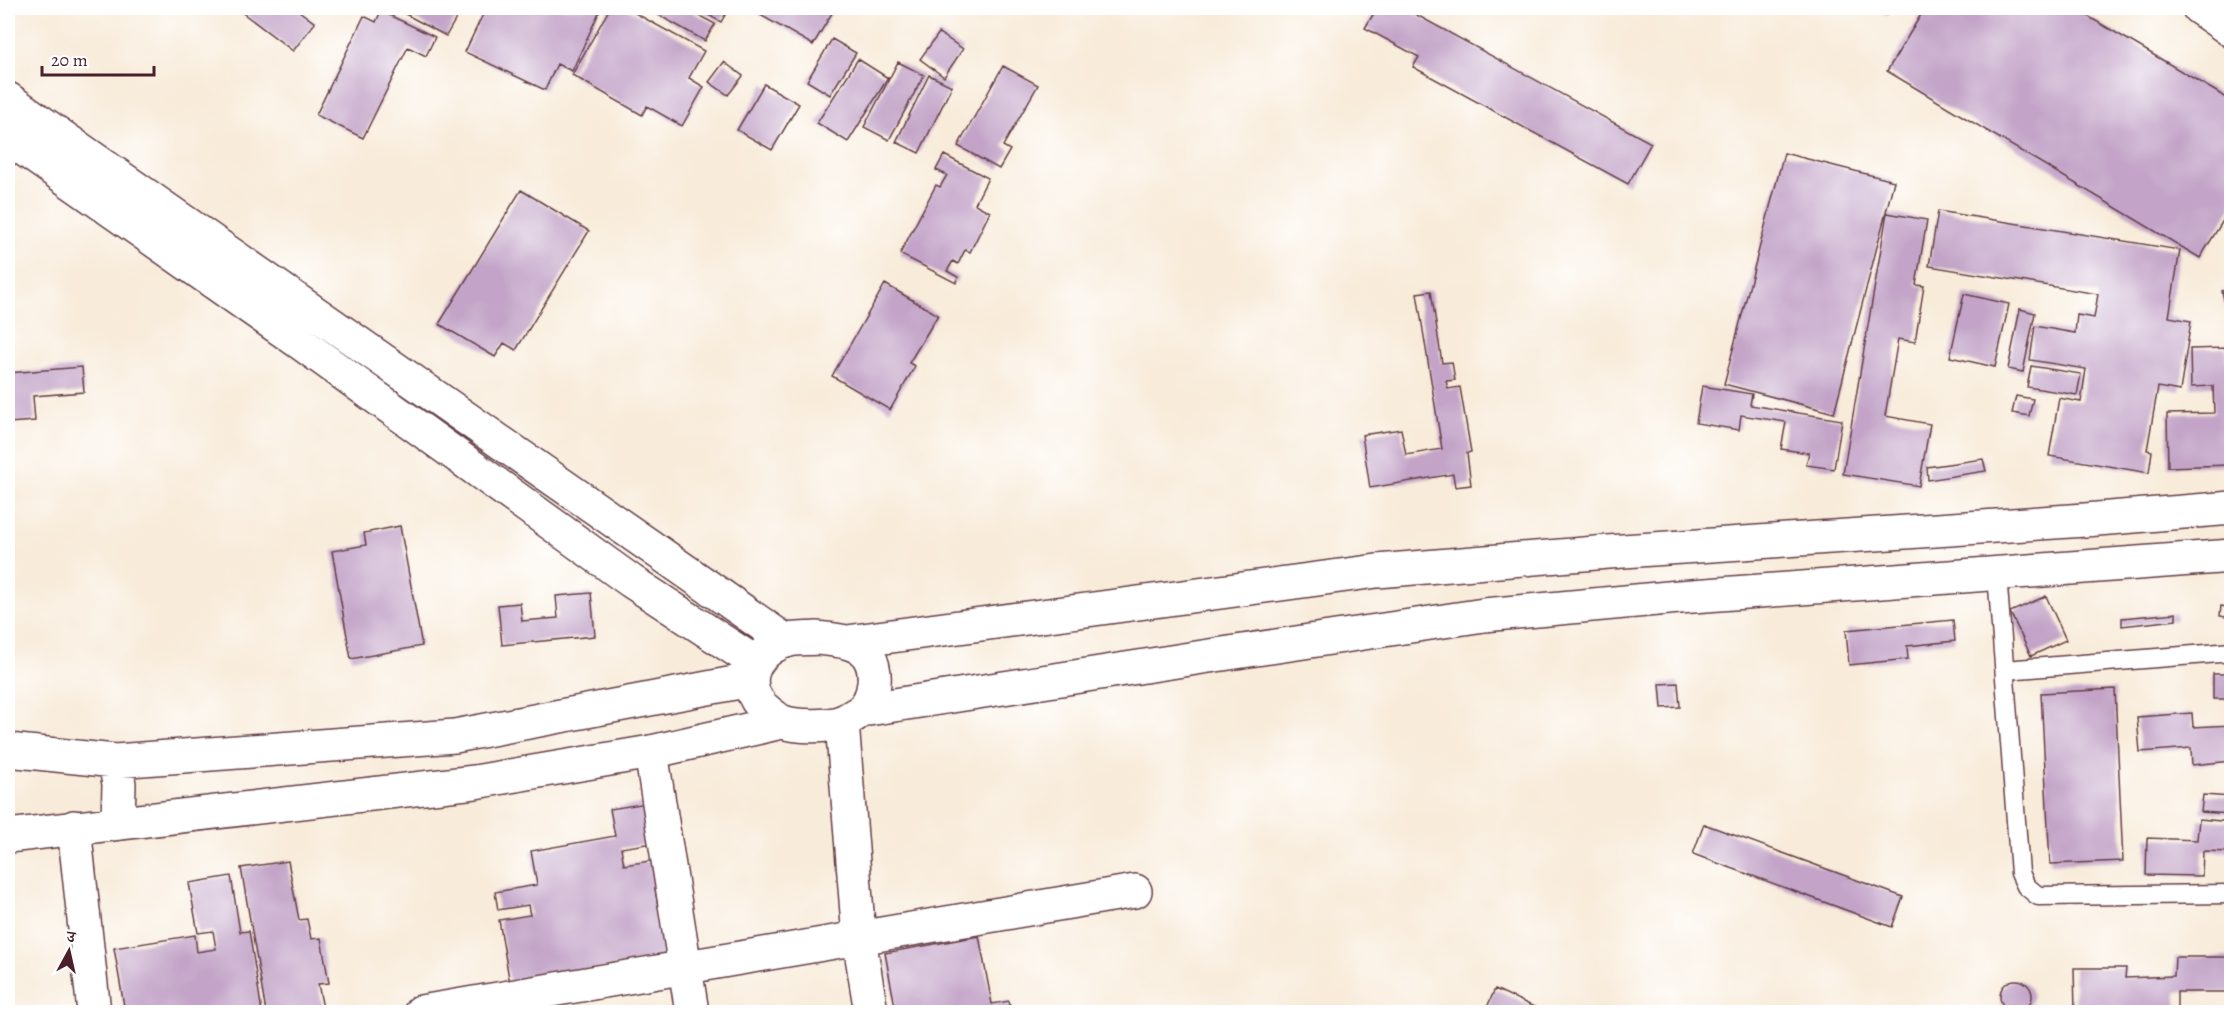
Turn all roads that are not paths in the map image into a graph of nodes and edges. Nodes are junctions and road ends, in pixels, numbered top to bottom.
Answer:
1 (2199, 8) edge
2 (2232, 32) edge
3 (8, 99) edge
4 (8, 138) edge
5 (2232, 508) edge
6 (2232, 556) edge
7 (1997, 574) junction
8 (786, 641) junction
9 (846, 642) junction
10 (2232, 652) edge
11 (2005, 670) junction
12 (753, 672) junction
13 (852, 716) junction
14 (782, 722) junction
15 (8, 750) edge
16 (651, 752) junction
17 (114, 761) junction
18 (118, 822) junction
19 (74, 827) junction
20 (8, 836) edge
21 (1135, 891) dead end
22 (2232, 894) edge
23 (859, 938) junction
24 (685, 967) junction
25 (503, 1006) edge
26 (94, 1012) edge
27 (421, 1012) edge
28 (692, 1012) edge
29 (871, 1012) edge

1 - 2 main road
3 - 8 main road
4 - 12 main road
5 - 9 main road
6 - 7 main road
7 - 11 lane
7 - 13 main road
8 - 9 main road
8 - 12 main road
9 - 13 main road
10 - 11 lane
11 - 22 lane
12 - 14 main road
12 - 17 main road
13 - 14 main road
13 - 23 main road
14 - 16 main road
15 - 17 main road
16 - 18 main road
16 - 24 main road
17 - 18 main road
18 - 19 main road
19 - 20 main road
19 - 26 main road
21 - 23 main road
23 - 24 main road
23 - 29 main road
24 - 25 main road
24 - 28 main road
25 - 27 main road

